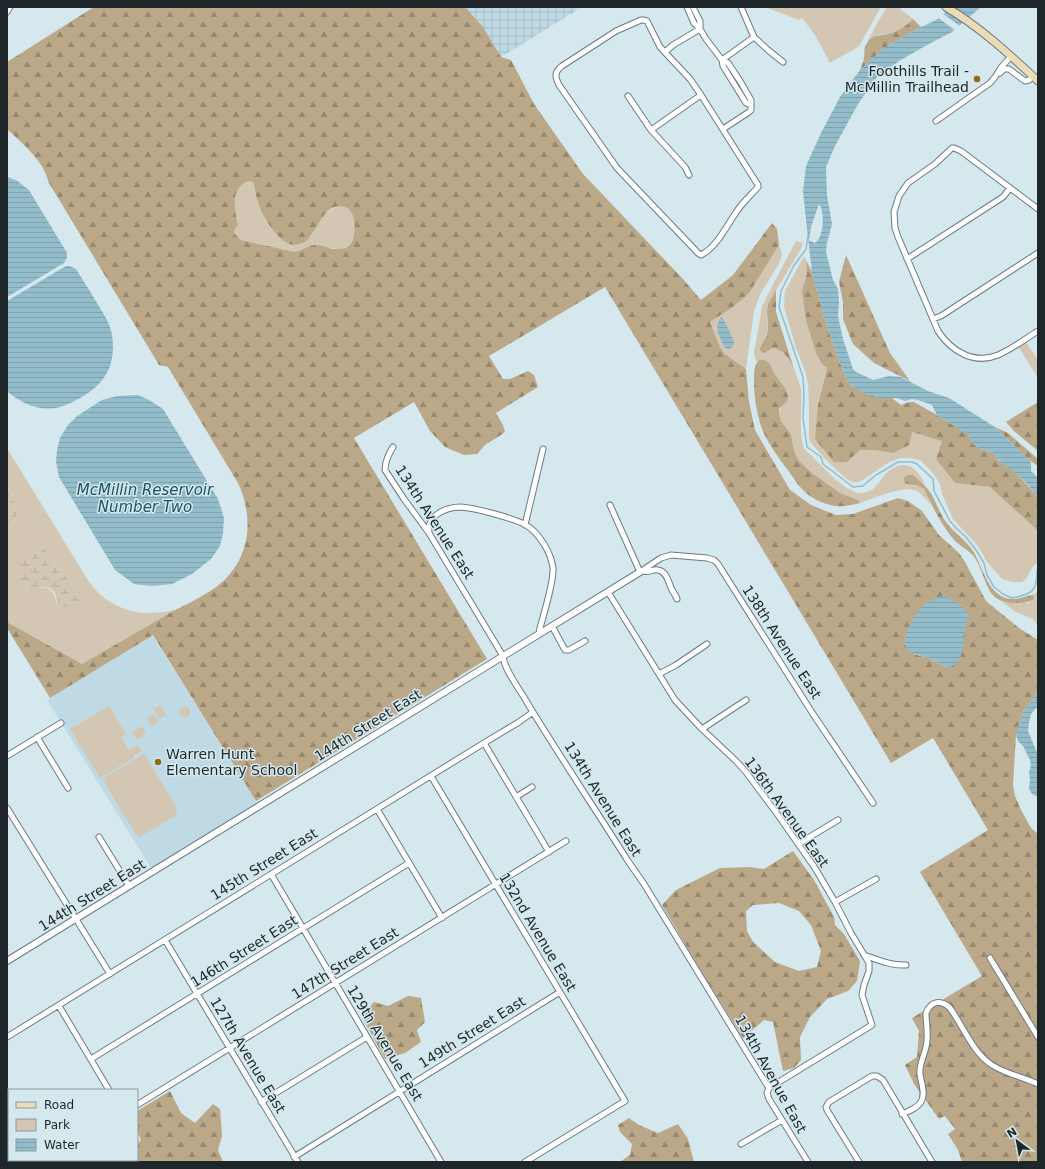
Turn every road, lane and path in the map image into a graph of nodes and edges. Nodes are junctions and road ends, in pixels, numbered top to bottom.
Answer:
1 (10, 7) edge
2 (687, 7) edge
3 (693, 7) edge
4 (741, 7) edge
5 (946, 7) edge
6 (7, 12) edge
7 (700, 29) junction
8 (754, 37) junction
9 (665, 52) junction
10 (1011, 56) junction
11 (722, 60) junction
12 (783, 62) dead end
13 (999, 73) junction
14 (1035, 78) edge
15 (701, 95) junction
16 (628, 96) dead end
17 (936, 121) dead end
18 (723, 129) junction
19 (651, 130) junction
20 (690, 175) dead end
21 (1010, 188) junction
22 (1038, 209) edge
23 (1038, 253) edge
24 (907, 259) junction
25 (933, 319) junction
26 (1038, 331) edge
27 (393, 447) dead end
28 (543, 449) dead end
29 (610, 505) dead end
30 (525, 525) junction
31 (429, 533) junction
32 (641, 571) junction
33 (608, 592) junction
34 (677, 599) dead end
35 (552, 626) junction
36 (539, 634) junction
37 (585, 641) dead end
38 (707, 644) dead end
39 (504, 656) junction
40 (659, 674) junction
41 (746, 700) dead end
42 (533, 712) junction
43 (60, 722) dead end
44 (702, 729) junction
45 (37, 737) junction
46 (484, 743) junction
47 (7, 756) edge
48 (431, 776) junction
49 (532, 787) dead end
50 (68, 788) dead end
51 (516, 797) junction
52 (873, 803) dead end
53 (7, 808) edge
54 (377, 809) junction
55 (838, 820) dead end
56 (99, 837) dead end
57 (566, 842) dead end
58 (798, 844) junction
59 (549, 852) junction
60 (409, 863) junction
61 (271, 874) junction
62 (876, 879) dead end
63 (496, 885) junction
64 (129, 886) junction
65 (835, 902) junction
66 (442, 918) junction
67 (76, 919) junction
68 (303, 928) junction
69 (165, 940) junction
70 (864, 955) junction
71 (990, 958) dead end
72 (7, 961) edge
73 (906, 965) dead end
74 (110, 974) junction
75 (336, 983) junction
76 (560, 992) junction
77 (197, 994) junction
78 (59, 1006) junction
79 (367, 1036) junction
80 (7, 1037) edge
81 (1038, 1037) edge
82 (230, 1048) junction
83 (90, 1059) junction
84 (1038, 1084) edge
85 (768, 1088) junction
86 (108, 1089) edge
87 (400, 1091) junction
88 (261, 1102) junction
89 (138, 1104) edge
90 (902, 1114) junction
91 (782, 1120) junction
92 (741, 1144) dead end
93 (294, 1157) junction
94 (298, 1162) edge
95 (441, 1162) edge
96 (524, 1162) edge
97 (808, 1162) edge
98 (858, 1162) edge
99 (932, 1162) edge

1 - 6 street
2 - 7 street
3 - 7 street
4 - 8 street
5 - 10 main road
7 - 9 street
7 - 11 street
8 - 11 street
8 - 12 street
9 - 15 street
9 - 18 street
10 - 13 street
10 - 14 main road
11 - 18 street
13 - 14 street
13 - 17 street
15 - 18 street
15 - 19 street
16 - 19 street
19 - 20 street
21 - 22 street
21 - 24 street
21 - 24 street
23 - 25 street
24 - 25 street
25 - 26 street
27 - 31 street, 134th Avenue East
28 - 30 street
29 - 32 street
30 - 31 street
30 - 36 street
31 - 39 street, 134th Avenue East
32 - 33 street, 144th Street East
32 - 34 street
32 - 52 street, 138th Avenue East
33 - 35 street, 144th Street East
33 - 40 street, 136th Avenue East
35 - 36 street, 144th Street East
35 - 37 street
36 - 39 street, 144th Street East
38 - 40 street
39 - 42 street, 134th Avenue East
39 - 64 street, 144th Street East
40 - 44 street, 136th Avenue East
41 - 44 street
42 - 46 street, 145th Street East
42 - 85 street, 134th Avenue East
43 - 45 street
44 - 58 street, 136th Avenue East
45 - 47 street
45 - 50 street
46 - 48 street, 145th Street East
46 - 51 street
48 - 54 street, 145th Street East
48 - 63 street, 132nd Avenue East
49 - 51 street
51 - 59 street
53 - 67 street
54 - 60 street
54 - 61 street, 145th Street East
55 - 58 street
56 - 64 street
57 - 59 street, 147th Street East
58 - 65 street, 136th Avenue East
59 - 63 street, 147th Street East
60 - 66 street
60 - 68 street, 146th Street East
61 - 68 street, 129th Avenue East
61 - 69 street, 145th Street East
62 - 65 street
63 - 66 street, 147th Street East
63 - 76 street, 132nd Avenue East
64 - 67 street, 144th Street East
65 - 70 street, 136th Avenue East
66 - 75 street, 147th Street East
67 - 72 street, 144th Street East
67 - 74 street
68 - 75 street, 129th Avenue East
68 - 77 street, 146th Street East
69 - 74 street, 145th Street East
69 - 77 street, 127th Avenue East
70 - 73 street
70 - 85 street, 136th Avenue East
71 - 81 street
74 - 78 street, 145th Street East
75 - 79 street, 129th Avenue East
75 - 82 street, 147th Street East
76 - 87 street, 149th Street East
76 - 96 street, 132nd Avenue East
77 - 82 street, 127th Avenue East
77 - 83 street, 146th Street East
78 - 80 street, 145th Street East
78 - 83 street
79 - 87 street, 129th Avenue East
79 - 88 street
82 - 88 street, 127th Avenue East
82 - 89 street, 147th Street East
83 - 86 street
84 - 90 street
85 - 91 street, 134th Avenue East
87 - 93 street, 149th Street East
87 - 95 street, 129th Avenue East
88 - 93 street, 127th Avenue East
90 - 98 street
90 - 99 street
91 - 92 street
91 - 97 street, 134th Avenue East
93 - 94 street, 127th Avenue East

